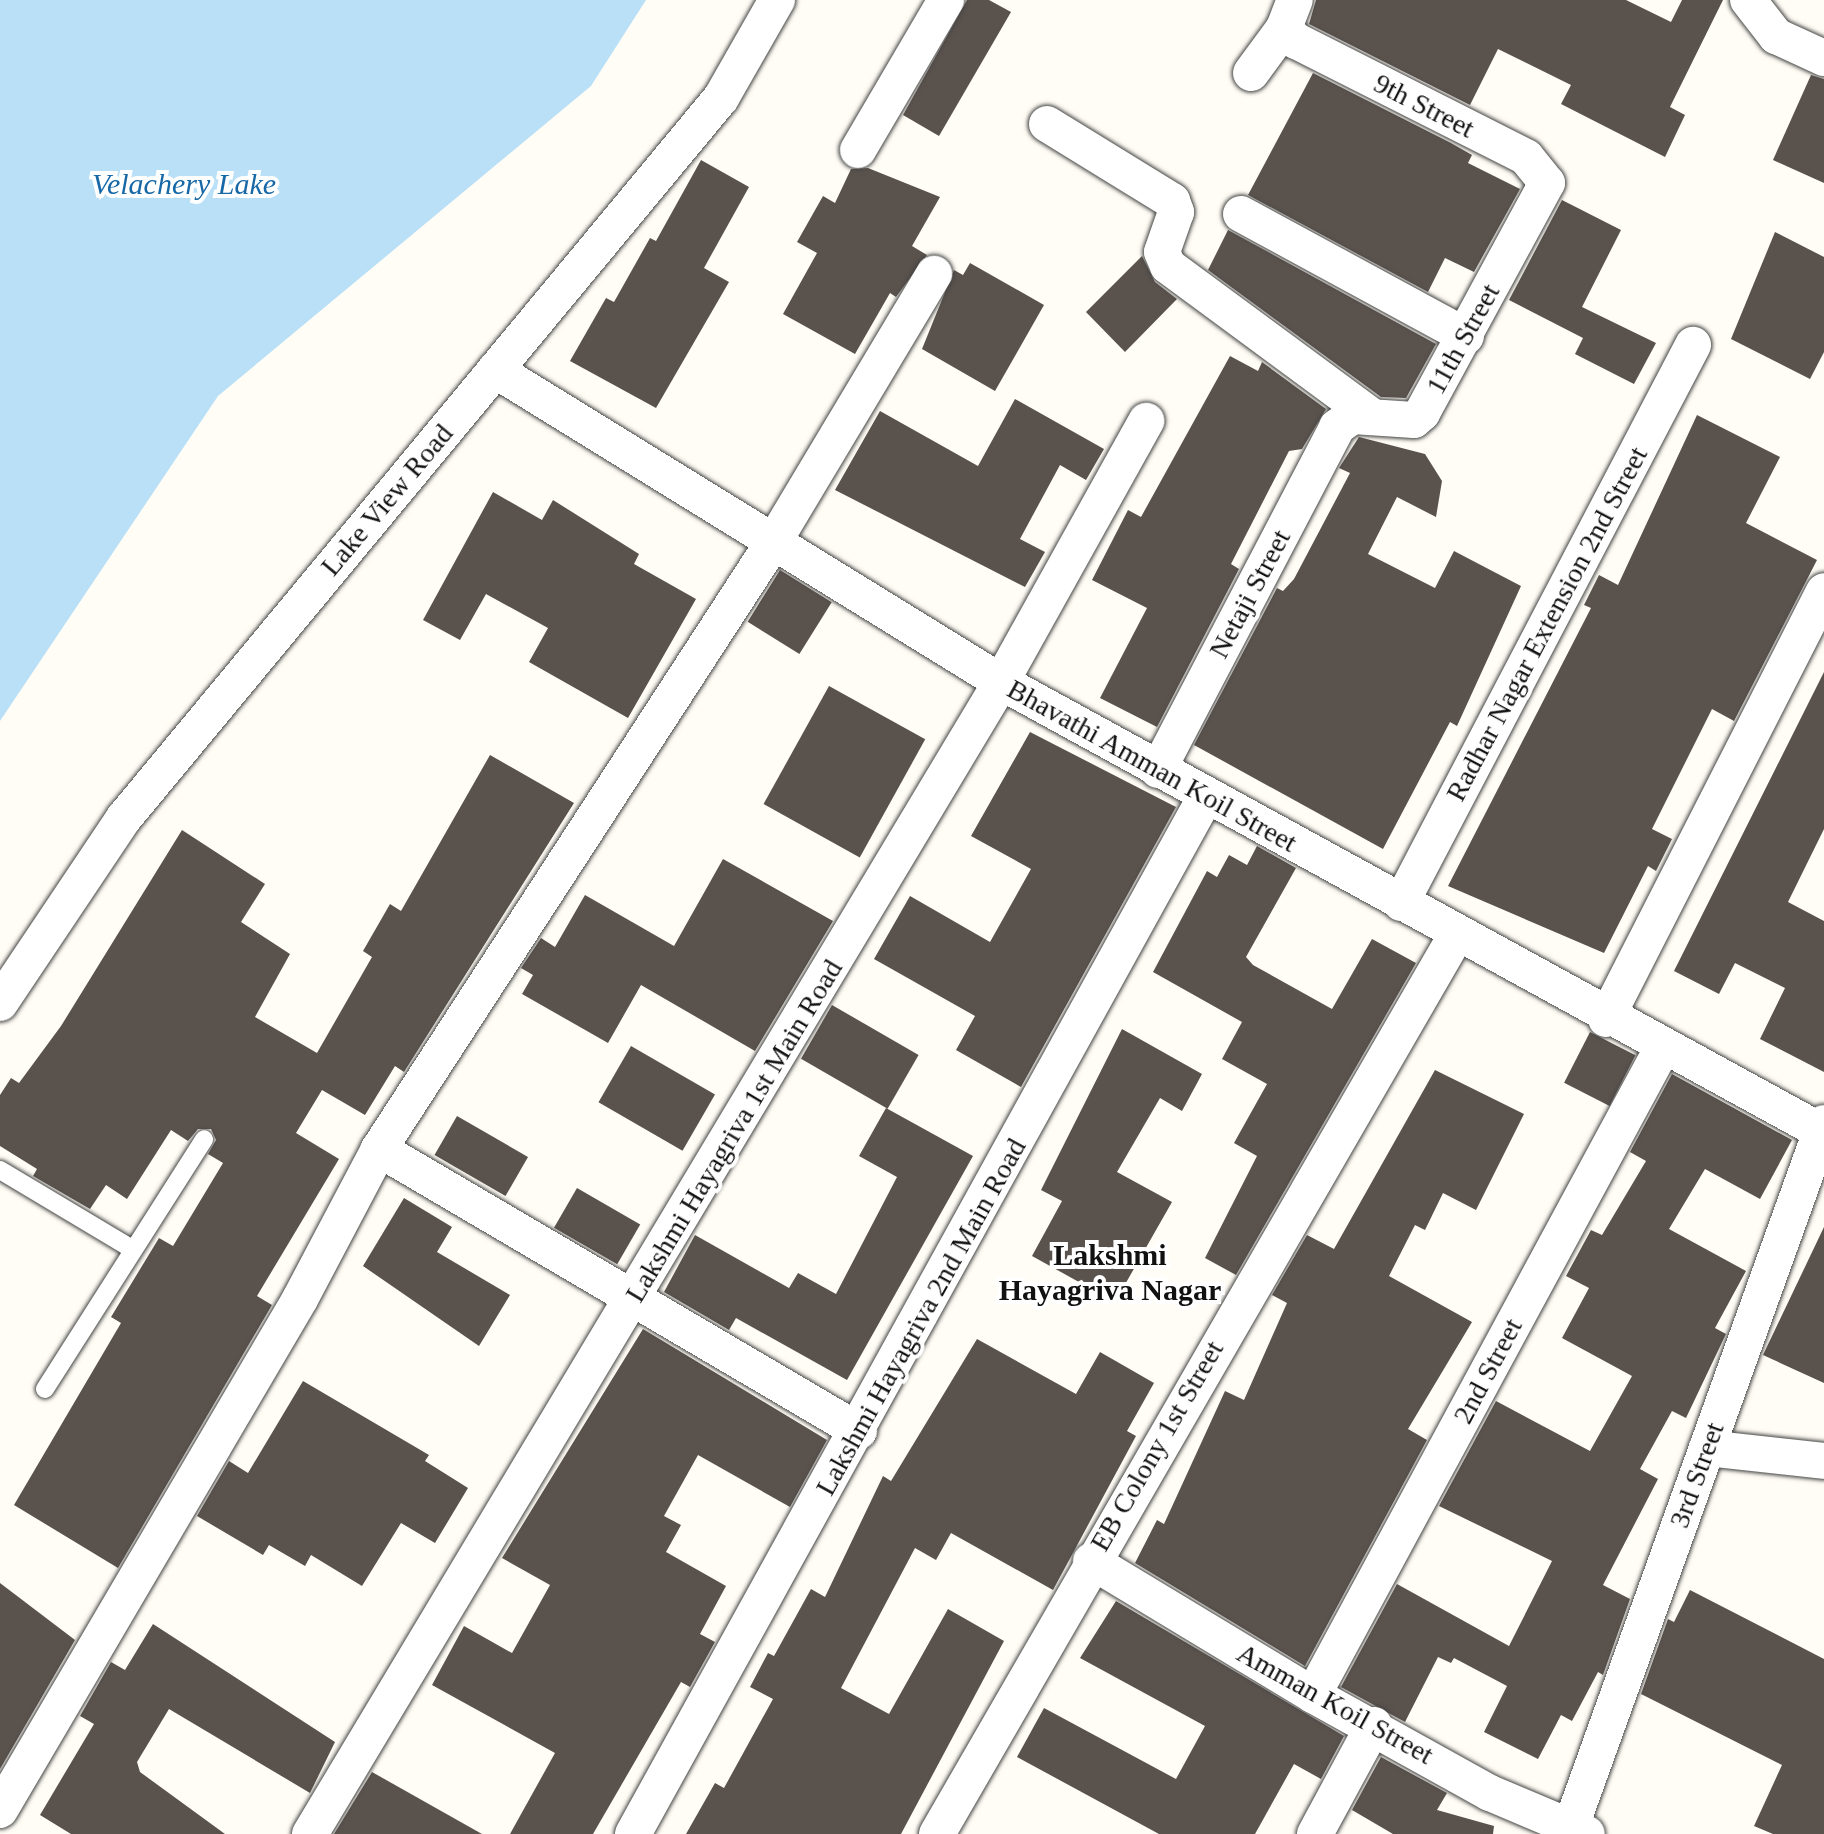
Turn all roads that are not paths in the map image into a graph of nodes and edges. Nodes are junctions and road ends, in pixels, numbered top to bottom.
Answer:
1 (777, 0) edge
2 (946, 0) edge
3 (1748, 0) edge
4 (1290, 14) edge
5 (1824, 58) edge
6 (1251, 73) dead end
7 (1047, 124) dead end
8 (858, 150) dead end
9 (1543, 194) joint
10 (1241, 214) dead end
11 (934, 274) dead end
12 (1466, 336) junction
13 (1693, 345) dead end
14 (495, 370) junction
15 (1357, 417) junction
16 (1146, 421) dead end
17 (776, 538) junction
18 (1824, 591) edge
19 (1001, 682) junction
20 (1158, 770) junction
21 (1205, 798) junction
22 (1401, 903) junction
23 (1455, 937) junction
24 (0, 1003) edge
25 (1606, 1019) junction
26 (1663, 1047) junction
27 (1823, 1129) edge
28 (204, 1139) dead end
29 (379, 1149) junction
30 (0, 1170) edge
31 (132, 1249) junction
32 (633, 1301) junction
33 (45, 1389) dead end
34 (859, 1431) junction
35 (1707, 1448) junction
36 (1824, 1461) edge
37 (1091, 1561) junction
38 (1313, 1695) junction
39 (1374, 1725) junction
40 (0, 1810) edge
41 (1579, 1830) edge
42 (310, 1834) edge
43 (633, 1834) edge
44 (937, 1834) edge
45 (1315, 1834) edge

1 - 14 street, Lake View Road
2 - 8 street
3 - 5 street
4 - 6 street
4 - 9 street, 9th Street
7 - 15 street
9 - 12 street, 11th Street
10 - 12 street
11 - 17 street
12 - 15 street, 11th Street
13 - 22 street, Radhar Nagar Extension 2nd Street
14 - 17 street, Bhavathi Amman Koil Street
14 - 24 street, Lake View Road
15 - 20 street, Netaji Street
16 - 19 street, Lakshmi Hayagriva 1st Main Road
17 - 19 street, Bhavathi Amman Koil Street
17 - 29 street
18 - 25 street
19 - 20 street, Bhavathi Amman Koil Street
19 - 32 street, Lakshmi Hayagriva 1st Main Road
20 - 21 street, Bhavathi Amman Koil Street
21 - 22 street, Bhavathi Amman Koil Street
21 - 34 street, Lakshmi Hayagriva 2nd Main Road
22 - 23 street, Bhavathi Amman Koil Street
23 - 25 street, Bhavathi Amman Koil Street
23 - 37 street, EB Colony 1st Street
25 - 26 street, Bhavathi Amman Koil Street
26 - 27 street, Bhavathi Amman Koil Street
26 - 38 street, 2nd Street
27 - 35 street, 3rd Street
28 - 31 lane
29 - 32 street
29 - 40 street
30 - 31 lane
31 - 33 lane
32 - 34 street
32 - 42 street, Lakshmi Hayagriva 1st Main Road
34 - 43 street, Lakshmi Hayagriva 2nd Main Road
35 - 36 street
35 - 41 street, 3rd Street
37 - 38 street, Amman Koil Street
37 - 44 street, EB Colony 1st Street
38 - 39 street, Amman Koil Street
39 - 41 street, Amman Koil Street
39 - 45 street

